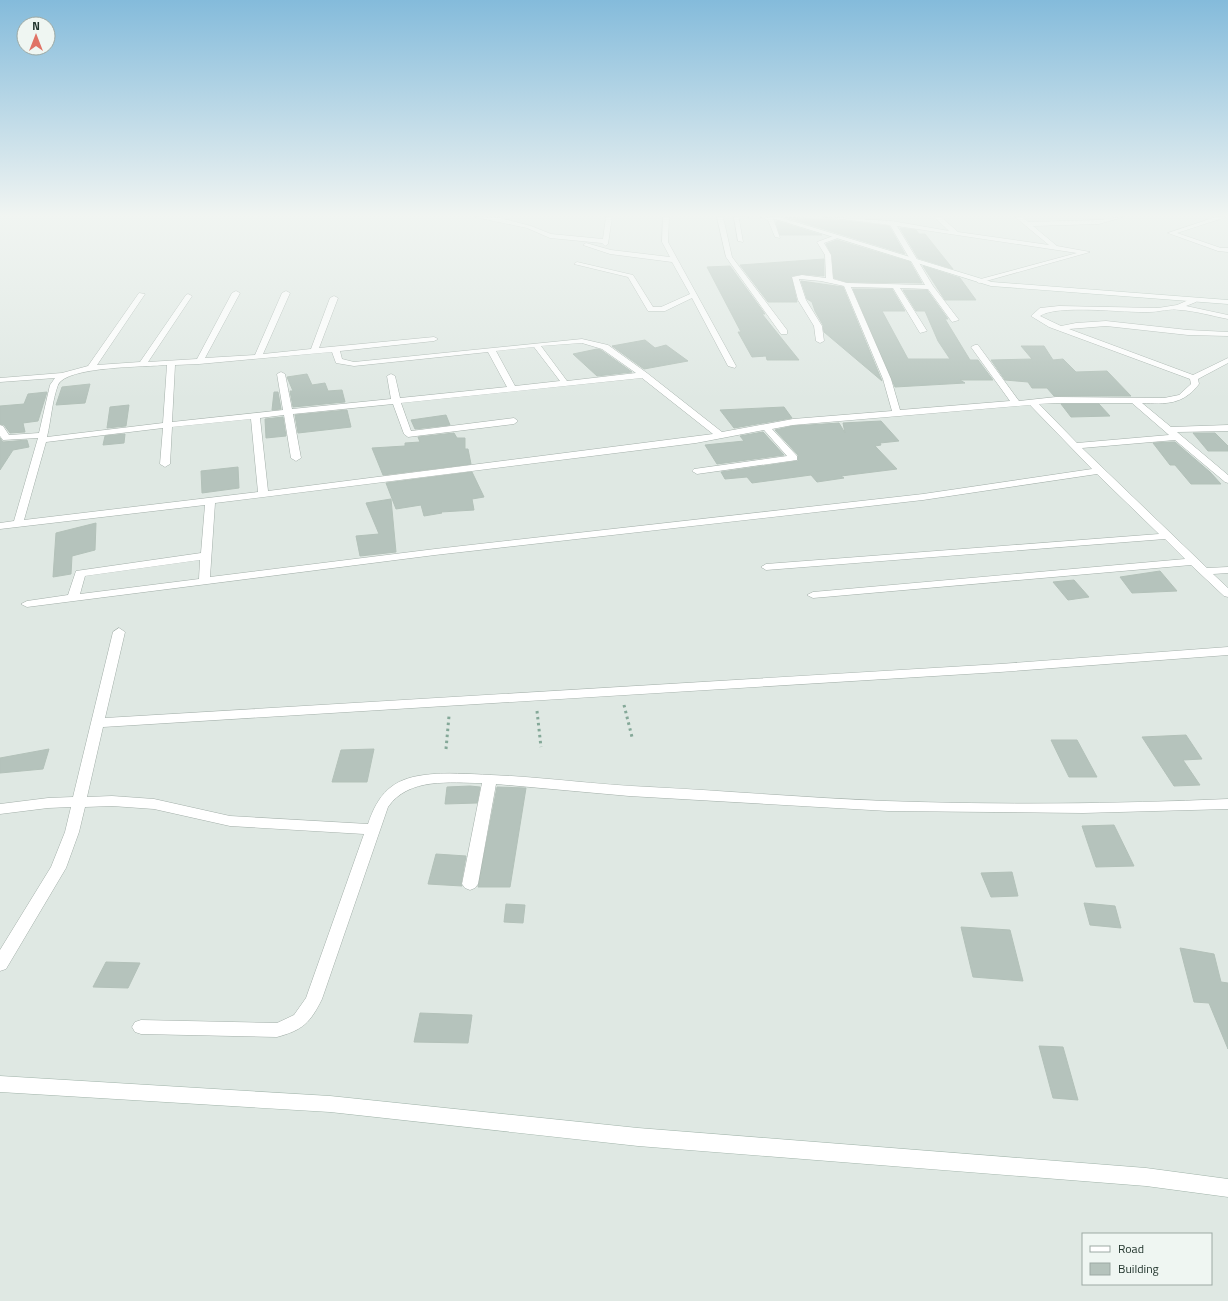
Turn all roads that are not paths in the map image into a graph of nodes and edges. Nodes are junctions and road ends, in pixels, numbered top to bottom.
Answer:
1 (631, 278) edge
2 (684, 278) edge
3 (744, 278) edge
4 (795, 278) edge
5 (803, 278) edge
6 (925, 278) edge
7 (971, 278) edge
8 (988, 278) edge
9 (830, 280) joint
10 (979, 280) junction
11 (847, 285) junction
12 (896, 286) junction
13 (930, 287) junction
14 (236, 293) dead end
15 (286, 293) dead end
16 (141, 294) dead end
17 (693, 295) junction
18 (188, 296) dead end
19 (334, 298) dead end
20 (1193, 300) junction
21 (1228, 302) edge
22 (1178, 307) junction
23 (1228, 317) edge
24 (955, 320) dead end
25 (1061, 328) junction
26 (923, 331) dead end
27 (784, 332) dead end
28 (1228, 334) edge
29 (434, 339) dead end
30 (820, 341) dead end
31 (536, 345) junction
32 (975, 347) dead end
33 (335, 349) junction
34 (491, 350) junction
35 (314, 351) junction
36 (258, 357) junction
37 (1228, 360) edge
38 (198, 362) junction
39 (171, 364) junction
40 (142, 366) junction
41 (732, 366) dead end
42 (91, 368) junction
43 (281, 374) dead end
44 (644, 375) junction
45 (62, 376) junction
46 (391, 376) dead end
47 (1194, 378) junction
48 (0, 380) edge
49 (564, 383) junction
50 (512, 388) junction
51 (396, 401) junction
52 (1134, 401) junction
53 (1032, 402) junction
54 (1016, 403) junction
55 (288, 412) junction
56 (897, 414) junction
57 (255, 416) junction
58 (514, 421) dead end
59 (167, 425) junction
60 (765, 426) junction
61 (0, 428) edge
62 (1228, 428) edge
63 (1168, 430) junction
64 (720, 435) junction
65 (43, 437) junction
66 (1177, 437) junction
67 (1076, 446) junction
68 (296, 458) dead end
69 (164, 464) dead end
70 (1099, 471) junction
71 (697, 472) dead end
72 (1228, 480) edge
73 (263, 495) junction
74 (210, 501) junction
75 (18, 524) junction
76 (0, 526) edge
77 (1167, 536) junction
78 (206, 556) junction
79 (1195, 562) junction
80 (766, 567) dead end
81 (1228, 570) edge
82 (1205, 571) junction
83 (204, 582) junction
84 (1228, 594) edge
85 (813, 595) dead end
86 (73, 598) junction
87 (27, 604) dead end
88 (119, 632) dead end
89 (1228, 651) edge
90 (98, 723) junction
91 (490, 779) junction
92 (79, 802) junction
93 (1228, 804) edge
94 (0, 809) edge
95 (373, 829) junction
96 (470, 884) dead end
97 (0, 964) edge
98 (141, 1027) dead end
99 (0, 1084) edge
100 (1228, 1188) edge

1 - 17 street
2 - 17 street
3 - 27 street
4 - 30 street
5 - 9 street
6 - 13 street
7 - 10 street
8 - 10 street
9 - 11 street
10 - 20 street
11 - 12 street
11 - 56 street
12 - 13 street
12 - 26 street
13 - 24 street
14 - 38 street
15 - 36 street
16 - 42 street
17 - 41 street
18 - 40 street
19 - 35 street
20 - 21 street
20 - 22 street
22 - 23 street
22 - 25 street
25 - 28 street
25 - 47 street
29 - 33 street
31 - 34 street
31 - 44 street
31 - 49 street
32 - 54 street
33 - 34 street
33 - 35 street
34 - 50 street
35 - 36 street
36 - 38 street
37 - 47 street
38 - 39 street
39 - 40 street
39 - 59 street
40 - 42 street
42 - 45 street
43 - 55 street
44 - 49 street
44 - 64 street
45 - 48 street
45 - 65 street
46 - 51 street
47 - 52 street
49 - 50 street
50 - 51 street
51 - 55 street
51 - 58 street
52 - 53 street
52 - 63 street
53 - 54 street
53 - 67 street
54 - 56 street
55 - 57 street
55 - 68 street
56 - 60 street
57 - 59 street
57 - 73 street
59 - 65 street
59 - 69 street
60 - 64 street
60 - 71 street
61 - 65 street
62 - 63 street
63 - 66 street
64 - 73 street
65 - 75 street
66 - 67 street
66 - 72 street
67 - 70 street
70 - 77 street
70 - 83 street
73 - 74 street
74 - 75 street
74 - 78 street
75 - 76 street
77 - 79 street
77 - 80 street
78 - 83 street
78 - 86 street
79 - 82 street
79 - 85 street
81 - 82 street
82 - 84 street
83 - 86 street
86 - 87 street
88 - 90 street
89 - 90 street
90 - 92 street
91 - 93 street
91 - 95 street
91 - 96 street
92 - 94 street
92 - 95 street
92 - 97 street
95 - 98 street
99 - 100 street

